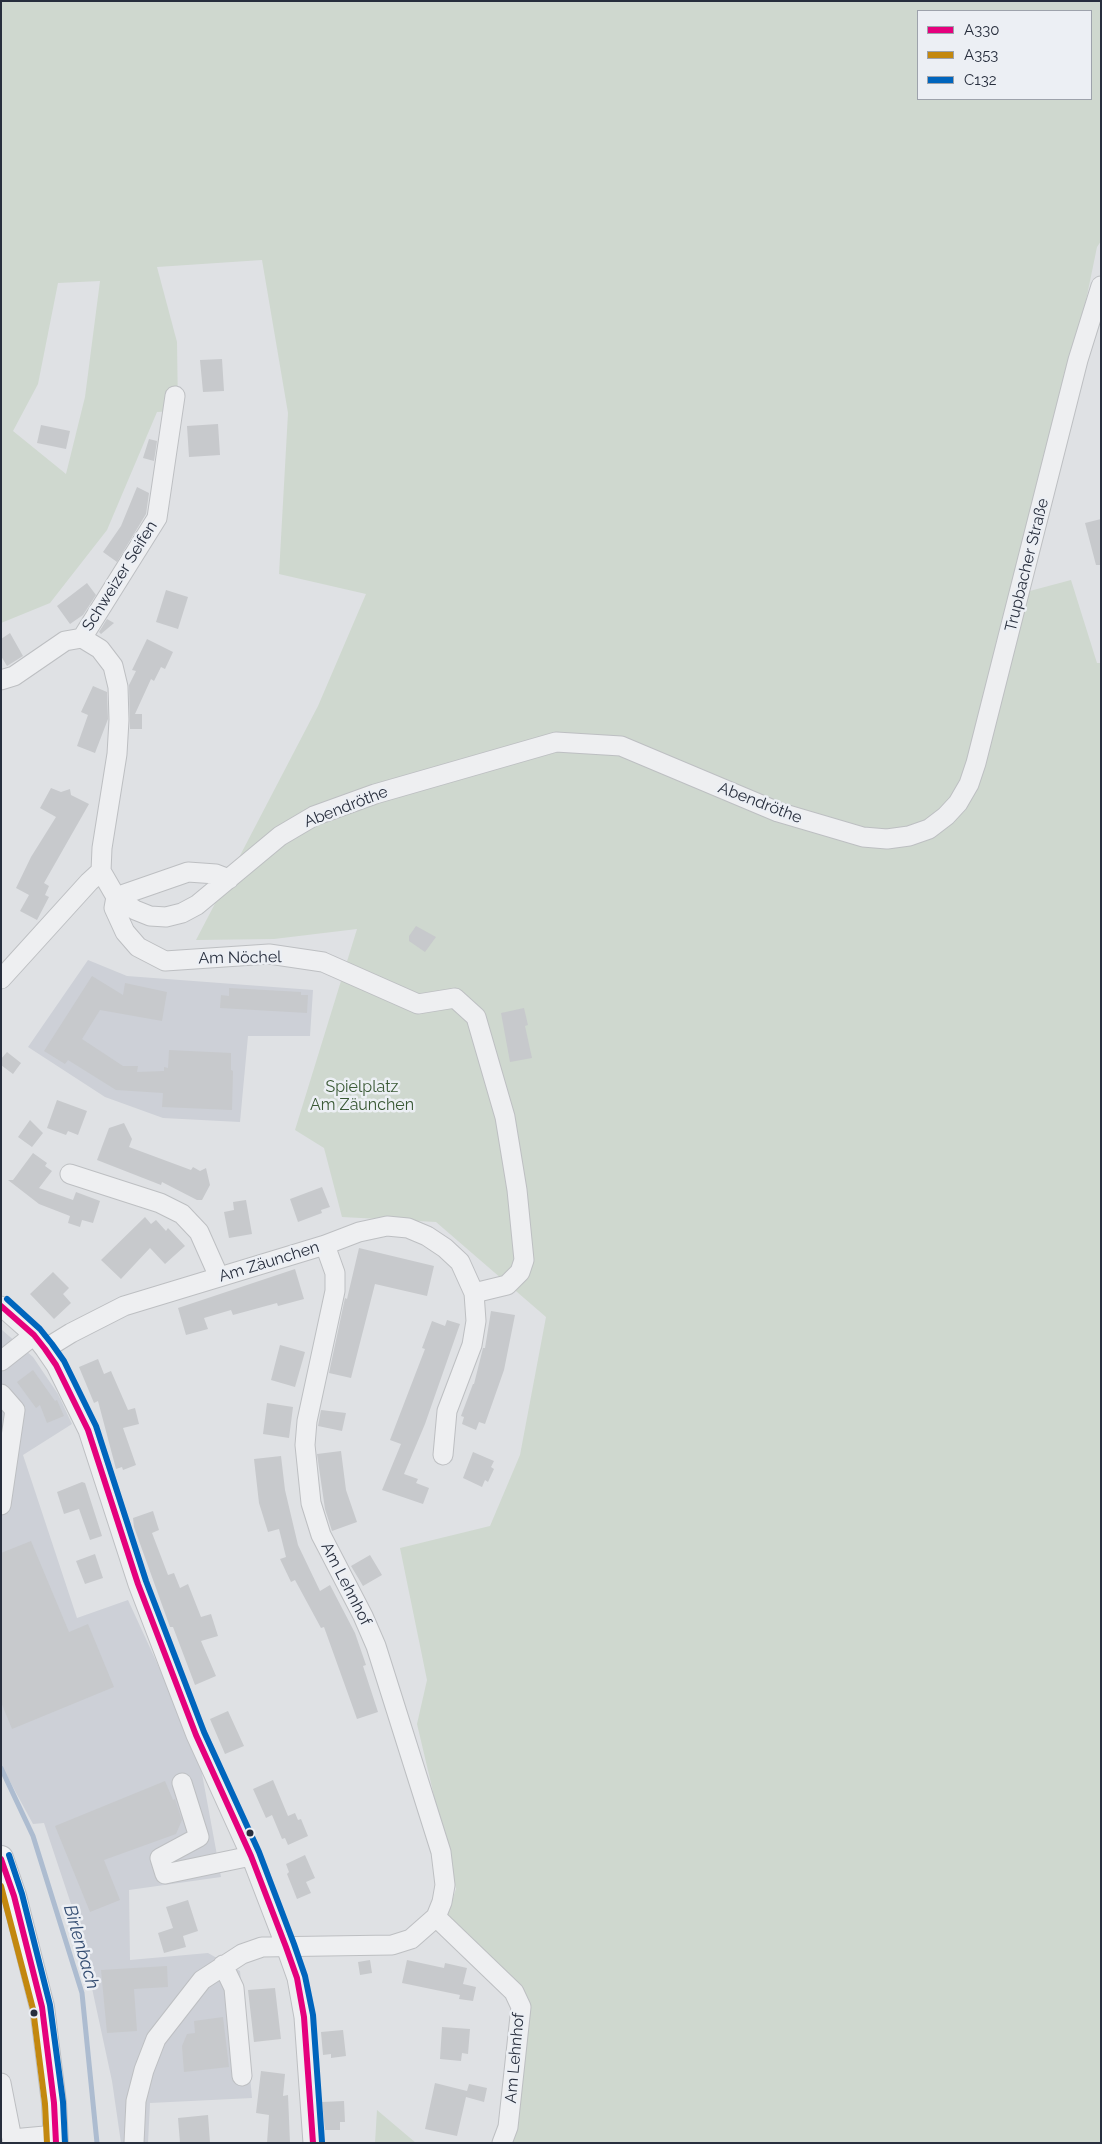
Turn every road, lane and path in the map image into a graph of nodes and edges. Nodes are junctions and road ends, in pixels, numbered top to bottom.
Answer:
1 (1101, 286) edge
2 (175, 396) dead end
3 (82, 638) junction
4 (1, 680) edge
5 (929, 829) joint
6 (101, 871) junction
7 (229, 879) junction
8 (116, 897) junction
9 (1, 979) edge
10 (70, 1174) dead end
11 (324, 1245) junction
12 (219, 1277) junction
13 (474, 1293) junction
14 (1, 1306) edge
15 (39, 1342) junction
16 (1, 1361) edge
17 (1, 1394) edge
18 (443, 1455) dead end
19 (1, 1505) edge
20 (182, 1783) dead end
21 (251, 1856) junction
22 (1, 1858) edge
23 (436, 1917) junction
24 (286, 1947) junction
25 (223, 1965) junction
26 (242, 2076) dead end
27 (1, 2083) edge
28 (56, 2139) edge
29 (12, 2141) edge
30 (134, 2143) edge
31 (313, 2143) edge
32 (502, 2143) edge

1 - 5 street, Trupbacher Straße
2 - 3 street, Schweizer Seifen
3 - 4 street
3 - 6 street
5 - 7 street, Abendröthe
6 - 8 street, Abendröthe
6 - 9 street
7 - 8 street
7 - 8 street, Abendröthe
8 - 13 street, Am Nöchel
10 - 12 street
11 - 12 street, Am Zäunchen
11 - 13 street, Am Zäunchen
11 - 23 street, Am Lehnhof
12 - 15 street, Am Zäunchen
13 - 18 street, Am Zäunchen
14 - 15 street
15 - 16 street, Am Zäunchen
15 - 21 street
17 - 19 street
20 - 21 street
21 - 24 street
22 - 28 main road
23 - 24 street
23 - 32 street, Am Lehnhof
24 - 25 street
24 - 31 street
25 - 26 street
25 - 30 street
27 - 29 street
28 - 29 street

